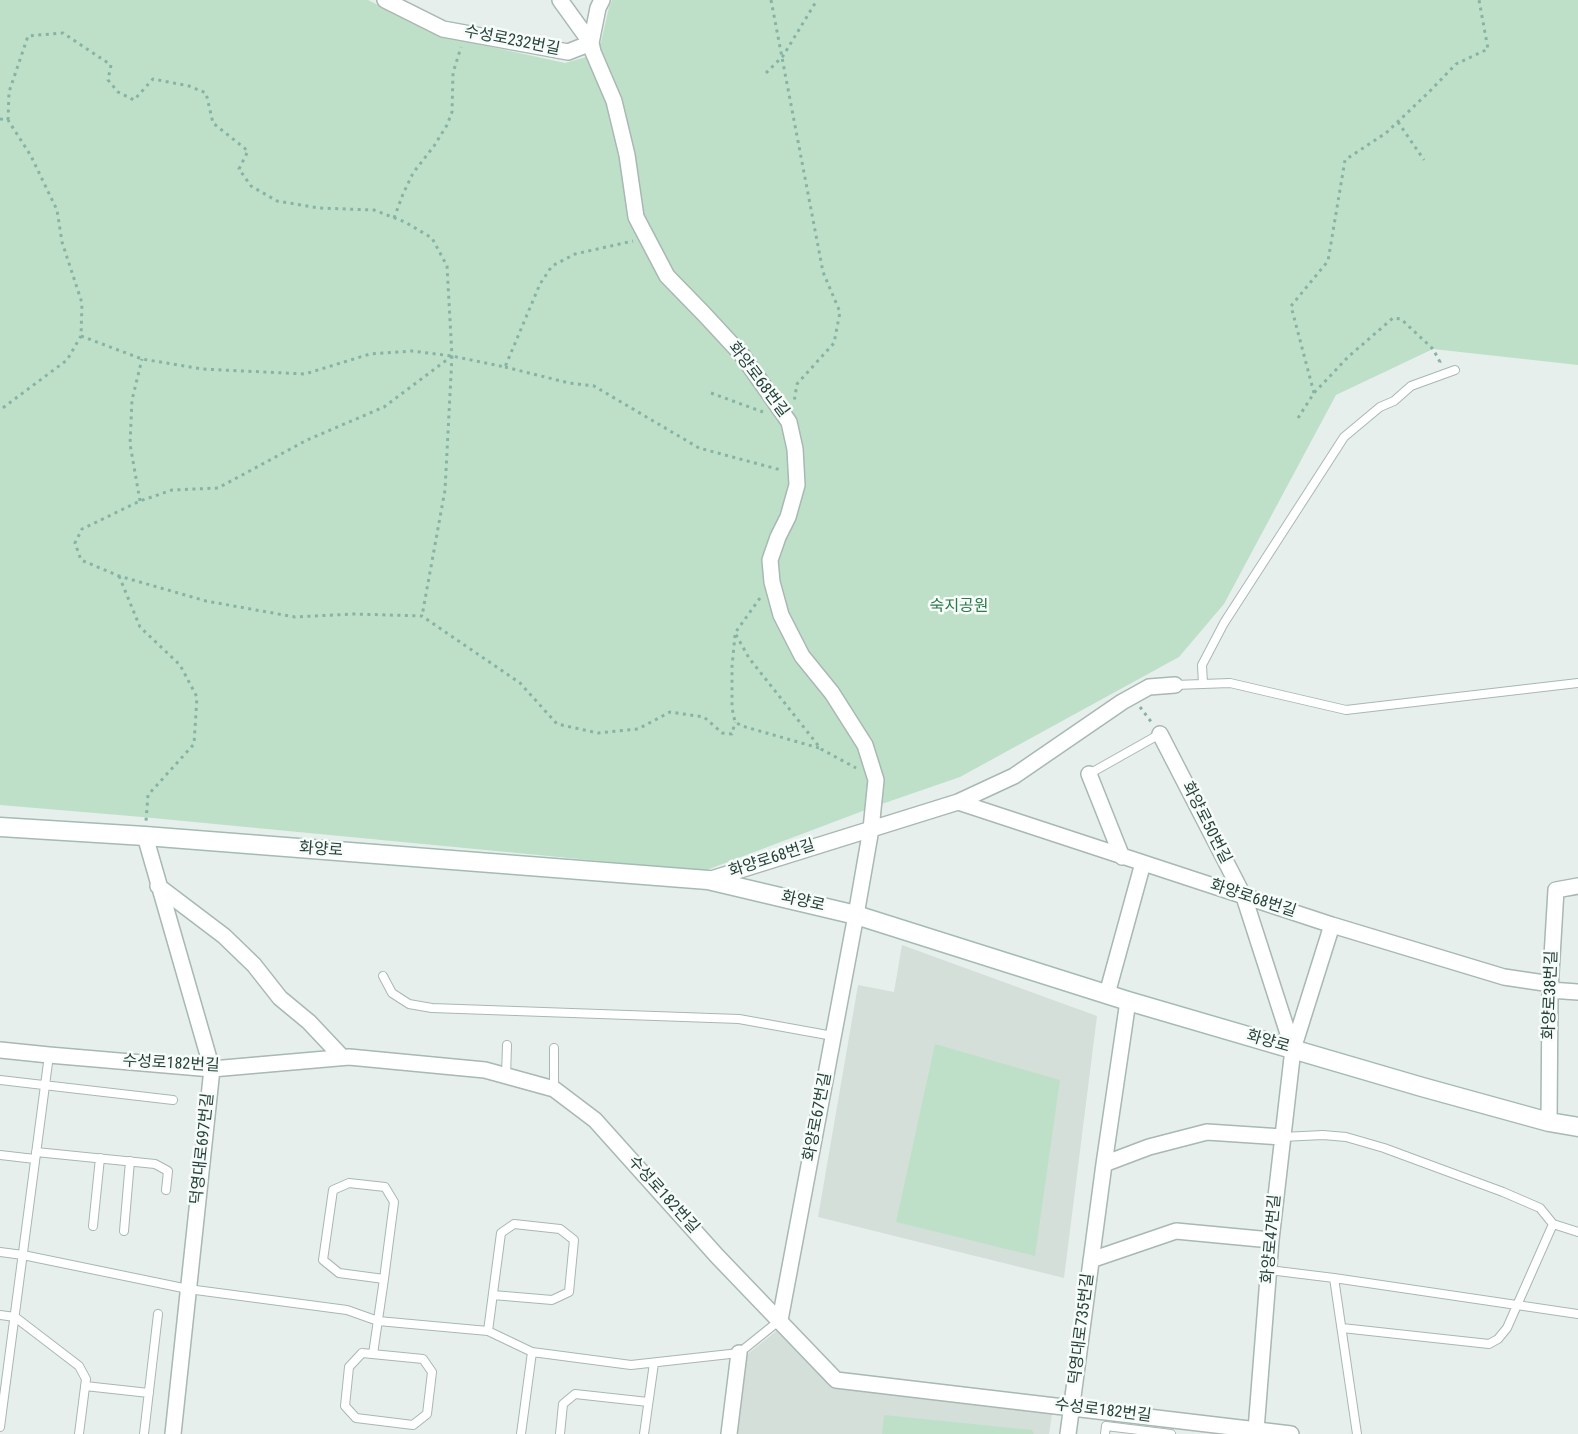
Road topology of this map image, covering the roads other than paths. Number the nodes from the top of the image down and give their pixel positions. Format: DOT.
graph roads {
  1 [pos="385,0"];
  2 [pos="560,0"];
  3 [pos="602,0"];
  4 [pos="591,43"];
  5 [pos="1455,369"];
  6 [pos="1578,683"];
  7 [pos="1203,684"];
  8 [pos="1175,685"];
  9 [pos="1160,734"];
  10 [pos="1089,774"];
  11 [pos="958,802"];
  12 [pos="0,827"];
  13 [pos="871,829"];
  14 [pos="145,836"];
  15 [pos="1122,856"];
  16 [pos="1143,863"];
  17 [pos="708,880"];
  18 [pos="158,886"];
  19 [pos="1578,886"];
  20 [pos="1244,897"];
  21 [pos="856,915"];
  22 [pos="1332,925"];
  23 [pos="383,976"];
  24 [pos="1551,987"];
  25 [pos="1578,992"];
  26 [pos="1107,994"];
  27 [pos="1128,1001"];
  28 [pos="833,1036"];
  29 [pos="507,1045"];
  30 [pos="554,1048"];
  31 [pos="1293,1049"];
  32 [pos="0,1050"];
  33 [pos="49,1055"];
  34 [pos="342,1057"];
  35 [pos="212,1069"];
  36 [pos="506,1076"];
  37 [pos="0,1080"];
  38 [pos="45,1085"];
  39 [pos="554,1089"];
  40 [pos="173,1100"];
  41 [pos="1549,1122"];
  42 [pos="1578,1127"];
  43 [pos="1282,1137"];
  44 [pos="0,1155"];
  45 [pos="35,1155"];
  46 [pos="100,1158"];
  47 [pos="130,1161"];
  48 [pos="1104,1164"];
  49 [pos="166,1190"];
  50 [pos="1553,1224"];
  51 [pos="93,1226"];
  52 [pos="124,1231"];
  53 [pos="1578,1232"];
  54 [pos="1271,1240"];
  55 [pos="0,1252"];
  56 [pos="23,1255"];
  57 [pos="1091,1260"];
  58 [pos="1269,1270"];
  59 [pos="1334,1278"];
  60 [pos="384,1279"];
  61 [pos="188,1289"];
  62 [pos="493,1295"];
  63 [pos="1516,1306"];
  64 [pos="158,1314"];
  65 [pos="1578,1314"];
  66 [pos="0,1316"];
  67 [pos="15,1317"];
  68 [pos="780,1320"];
  69 [pos="378,1321"];
  70 [pos="1342,1328"];
  71 [pos="488,1331"];
  72 [pos="532,1352"];
  73 [pos="739,1353"];
  74 [pos="373,1354"];
  75 [pos="654,1363"];
  76 [pos="85,1386"];
  77 [pos="149,1394"];
  78 [pos="648,1402"];
  79 [pos="1072,1407"];
  80 [pos="0,1427"];
  81 [pos="1255,1432"];
  82 [pos="79,1434"];
  83 [pos="144,1434"];
  84 [pos="173,1434"];
  85 [pos="521,1434"];
  86 [pos="560,1434"];
  87 [pos="644,1434"];
  88 [pos="729,1434"];
  89 [pos="1068,1434"];
  90 [pos="1105,1434"];
  91 [pos="1171,1434"];
  92 [pos="1291,1434"];
  93 [pos="1358,1434"];
  1 -- 4 [label="street, 수성로232번길"];
  2 -- 4 [label="street, 수성로232번길"];
  3 -- 4 [label="street"];
  4 -- 13 [label="street, 화양로68번길"];
  5 -- 7 [label="lane"];
  6 -- 7 [label="lane"];
  7 -- 8 [label="lane"];
  8 -- 11 [label="street, 화양로68번길"];
  9 -- 10 [label="lane"];
  9 -- 20 [label="street, 화양로50번길"];
  10 -- 15 [label="street"];
  11 -- 13 [label="street, 화양로68번길"];
  11 -- 15 [label="street, 화양로68번길"];
  12 -- 14 [label="street, 화양로"];
  13 -- 17 [label="street, 화양로68번길"];
  13 -- 21 [label="street, 화양로68번길"];
  14 -- 17 [label="street, 화양로"];
  14 -- 18 [label="street, 덕영대로697번길"];
  15 -- 16 [label="street, 화양로68번길"];
  16 -- 20 [label="street, 화양로68번길"];
  16 -- 26 [label="street"];
  17 -- 21 [label="street, 화양로"];
  18 -- 34 [label="street"];
  18 -- 35 [label="street, 덕영대로697번길"];
  19 -- 24 [label="street, 화양로38번길"];
  20 -- 22 [label="street, 화양로68번길"];
  20 -- 31 [label="street, 화양로50번길"];
  21 -- 26 [label="street, 화양로"];
  21 -- 28 [label="street, 화양로67번길"];
  22 -- 24 [label="street, 화양로68번길"];
  22 -- 31 [label="street"];
  23 -- 28 [label="lane"];
  24 -- 25 [label="street, 화양로68번길"];
  24 -- 41 [label="street, 화양로38번길"];
  26 -- 27 [label="street, 화양로"];
  27 -- 31 [label="street, 화양로"];
  27 -- 48 [label="street, 덕영대로735번길"];
  28 -- 68 [label="street, 화양로67번길"];
  29 -- 36 [label="lane"];
  30 -- 39 [label="lane"];
  31 -- 41 [label="street, 화양로"];
  31 -- 43 [label="street, 화양로47번길"];
  32 -- 33 [label="street, 수성로182번길"];
  33 -- 35 [label="street, 수성로182번길"];
  33 -- 38 [label="lane"];
  34 -- 35 [label="street, 수성로182번길"];
  34 -- 36 [label="street, 수성로182번길"];
  35 -- 61 [label="street, 덕영대로697번길"];
  36 -- 39 [label="street, 수성로182번길"];
  37 -- 38 [label="lane"];
  38 -- 40 [label="lane"];
  38 -- 45 [label="lane"];
  39 -- 68 [label="street, 수성로182번길"];
  41 -- 42 [label="street, 화양로"];
  43 -- 48 [label="street"];
  43 -- 50 [label="lane"];
  43 -- 54 [label="street, 화양로47번길"];
  44 -- 45 [label="lane"];
  45 -- 46 [label="lane"];
  45 -- 56 [label="lane"];
  46 -- 47 [label="lane"];
  46 -- 51 [label="lane"];
  47 -- 49 [label="lane"];
  47 -- 52 [label="lane"];
  48 -- 57 [label="street, 덕영대로735번길"];
  50 -- 53 [label="lane"];
  50 -- 63 [label="lane"];
  54 -- 57 [label="street, 덕영대로735번길"];
  54 -- 58 [label="street, 화양로47번길"];
  55 -- 56 [label="lane"];
  56 -- 61 [label="lane"];
  56 -- 67 [label="lane"];
  57 -- 79 [label="street, 덕영대로735번길"];
  58 -- 59 [label="lane"];
  58 -- 81 [label="street, 화양로47번길"];
  59 -- 63 [label="lane"];
  59 -- 70 [label="lane"];
  60 -- 60 [label="lane"];
  60 -- 69 [label="lane"];
  61 -- 69 [label="lane"];
  61 -- 84 [label="street, 덕영대로697번길"];
  62 -- 62 [label="lane"];
  62 -- 71 [label="lane"];
  63 -- 65 [label="lane"];
  63 -- 70 [label="lane"];
  64 -- 77 [label="lane"];
  66 -- 67 [label="lane"];
  67 -- 76 [label="lane"];
  67 -- 80 [label="lane"];
  68 -- 73 [label="lane"];
  68 -- 79 [label="street, 수성로182번길"];
  69 -- 71 [label="lane"];
  69 -- 74 [label="lane"];
  70 -- 93 [label="lane"];
  71 -- 72 [label="lane"];
  72 -- 75 [label="lane"];
  72 -- 85 [label="lane"];
  73 -- 75 [label="lane"];
  73 -- 88 [label="street"];
  74 -- 74 [label="lane"];
  75 -- 78 [label="lane"];
  76 -- 77 [label="lane"];
  76 -- 82 [label="lane"];
  77 -- 83 [label="lane"];
  78 -- 86 [label="lane"];
  78 -- 87 [label="lane"];
  79 -- 81 [label="street, 수성로182번길"];
  79 -- 89 [label="street, 덕영대로735번길"];
  81 -- 92 [label="street, 수성로182번길"];
  90 -- 91 [label="lane"];
}
